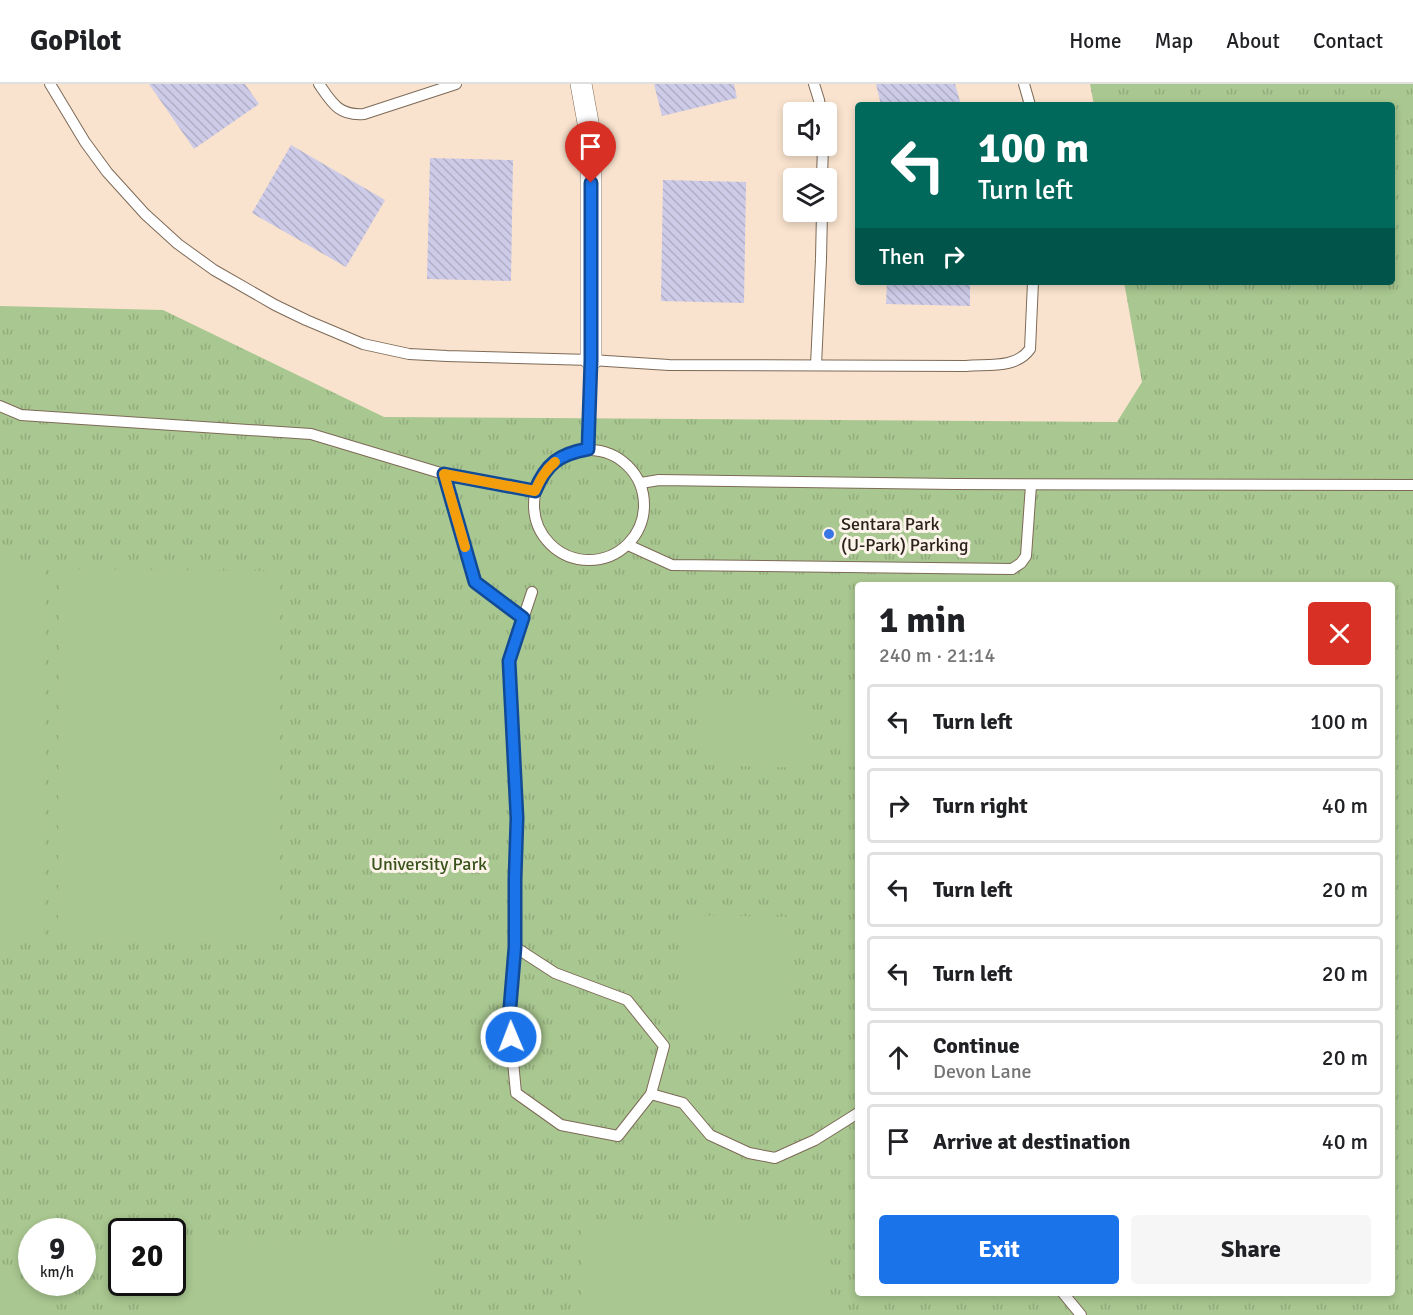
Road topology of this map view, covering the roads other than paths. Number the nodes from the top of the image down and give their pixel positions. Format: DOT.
graph roads {
  1 [pos="50,84"];
  2 [pos="319,84"];
  3 [pos="456,84"];
  4 [pos="581,84"];
  5 [pos="814,84"];
  6 [pos="1024,84"];
  7 [pos="819,102"];
  8 [pos="1029,102"];
  9 [pos="822,222"];
  10 [pos="1033,285"];
  11 [pos="591,360"];
  12 [pos="816,365"];
  13 [pos="0,406"];
  14 [pos="588,449"];
  15 [pos="444,474"];
  16 [pos="641,483"];
  17 [pos="1031,484"];
  18 [pos="1413,485"];
  19 [pos="535,491"];
  20 [pos="628,545"];
  21 [pos="532,592"];
  22 [pos="523,618"];
  23 [pos="515,947"];
  24 [pos="651,1094"];
  25 [pos="855,1115"];
  26 [pos="1065,1296"];
  27 [pos="1081,1315"];
  1 -- 11 [label="lane"];
  2 -- 3 [label="lane"];
  4 -- 11 [label="street"];
  5 -- 7 [label="lane"];
  6 -- 8 [label="lane"];
  9 -- 12 [label="lane"];
  10 -- 12 [label="lane"];
  11 -- 12 [label="lane"];
  11 -- 14 [label="lane"];
  13 -- 15 [label="lane"];
  14 -- 16 [label="lane"];
  14 -- 19 [label="lane"];
  15 -- 19 [label="lane"];
  15 -- 22 [label="lane"];
  16 -- 17 [label="lane"];
  16 -- 20 [label="lane"];
  17 -- 18 [label="lane"];
  17 -- 20 [label="lane"];
  19 -- 20 [label="lane"];
  21 -- 22 [label="lane"];
  22 -- 23 [label="lane"];
  23 -- 24 [label="lane"];
  23 -- 24 [label="lane"];
  24 -- 25 [label="lane"];
  26 -- 27 [label="lane"];
}
